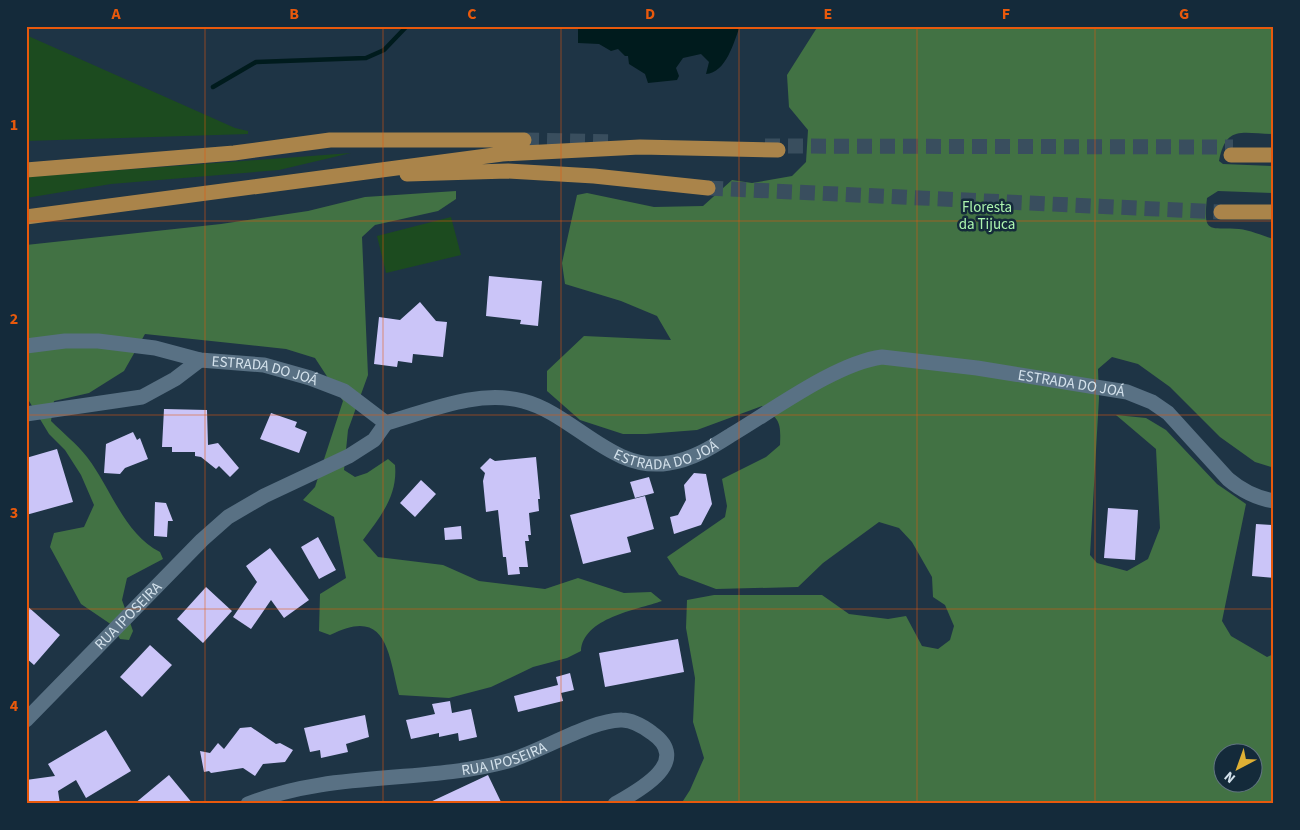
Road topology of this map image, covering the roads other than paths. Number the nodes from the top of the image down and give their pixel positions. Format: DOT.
graph roads {
  1 [pos="524,140"];
  2 [pos="1274,148"];
  3 [pos="778,150"];
  4 [pos="1274,155"];
  5 [pos="26,170"];
  6 [pos="338,176"];
  7 [pos="708,188"];
  8 [pos="1221,212"];
  9 [pos="1274,212"];
  10 [pos="26,217"];
  11 [pos="26,346"];
  12 [pos="200,360"];
  13 [pos="26,414"];
  14 [pos="386,423"];
  15 [pos="1274,501"];
  16 [pos="26,720"];
  17 [pos="248,804"];
  18 [pos="615,804"];
  1 -- 5 [label="highway"];
  2 -- 4 [label="highway"];
  3 -- 6 [label="highway"];
  6 -- 7 [label="highway"];
  6 -- 10 [label="highway"];
  8 -- 9 [label="highway"];
  11 -- 12 [label="street, ESTRADA DO JOÁ"];
  12 -- 13 [label="street"];
  12 -- 14 [label="street, ESTRADA DO JOÁ"];
  14 -- 15 [label="street, ESTRADA DO JOÁ"];
  14 -- 16 [label="street, RUA IPOSEIRA"];
  17 -- 18 [label="street, RUA IPOSEIRA"];
}
